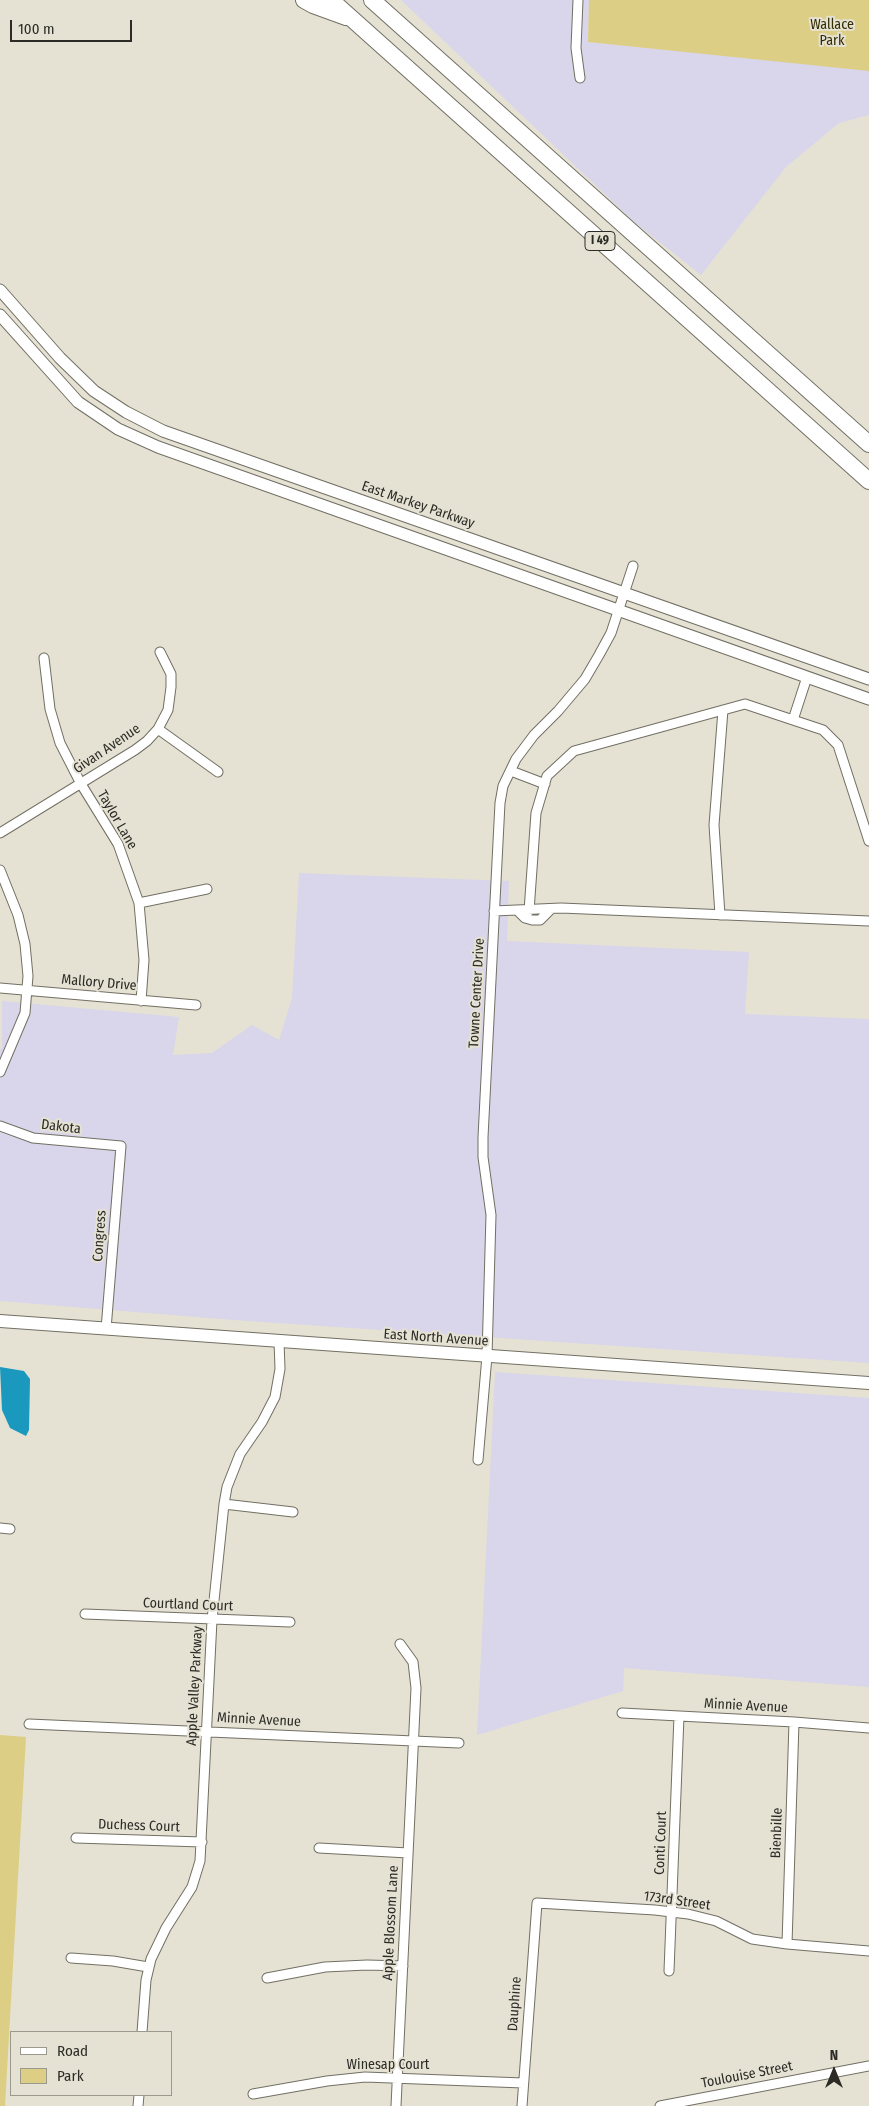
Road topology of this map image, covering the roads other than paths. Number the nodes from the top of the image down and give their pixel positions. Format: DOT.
graph roads {
  1 [pos="304,0"];
  2 [pos="331,0"];
  3 [pos="578,0"];
  4 [pos="374,1"];
  5 [pos="352,19"];
  6 [pos="580,78"];
  7 [pos="0,290"];
  8 [pos="0,315"];
  9 [pos="869,444"];
  10 [pos="869,481"];
  11 [pos="633,566"];
  12 [pos="625,593"];
  13 [pos="619,610"];
  14 [pos="160,652"];
  15 [pos="44,658"];
  16 [pos="807,677"];
  17 [pos="869,680"];
  18 [pos="869,699"];
  19 [pos="723,710"];
  20 [pos="793,720"];
  21 [pos="158,729"];
  22 [pos="511,770"];
  23 [pos="218,772"];
  24 [pos="81,784"];
  25 [pos="545,784"];
  26 [pos="0,833"];
  27 [pos="869,841"];
  28 [pos="0,870"];
  29 [pos="207,889"];
  30 [pos="139,903"];
  31 [pos="551,909"];
  32 [pos="494,911"];
  33 [pos="518,911"];
  34 [pos="529,911"];
  35 [pos="720,915"];
  36 [pos="869,921"];
  37 [pos="0,988"];
  38 [pos="28,990"];
  39 [pos="142,1001"];
  40 [pos="196,1005"];
  41 [pos="0,1072"];
  42 [pos="0,1126"];
  43 [pos="121,1146"];
  44 [pos="0,1321"];
  45 [pos="106,1329"];
  46 [pos="279,1341"];
  47 [pos="487,1356"];
  48 [pos="869,1383"];
  49 [pos="478,1460"];
  50 [pos="224,1504"];
  51 [pos="293,1512"];
  52 [pos="0,1528"];
  53 [pos="10,1529"];
  54 [pos="85,1614"];
  55 [pos="212,1620"];
  56 [pos="290,1622"];
  57 [pos="400,1644"];
  58 [pos="622,1713"];
  59 [pos="679,1716"];
  60 [pos="794,1722"];
  61 [pos="29,1724"];
  62 [pos="869,1728"];
  63 [pos="206,1731"];
  64 [pos="414,1741"];
  65 [pos="458,1743"];
  66 [pos="76,1838"];
  67 [pos="202,1842"];
  68 [pos="319,1848"];
  69 [pos="408,1853"];
  70 [pos="537,1903"];
  71 [pos="672,1912"];
  72 [pos="787,1944"];
  73 [pos="869,1951"];
  74 [pos="71,1958"];
  75 [pos="403,1966"];
  76 [pos="148,1967"];
  77 [pos="669,1971"];
  78 [pos="267,1978"];
  79 [pos="142,2031"];
  80 [pos="869,2066"];
  81 [pos="398,2078"];
  82 [pos="523,2083"];
  83 [pos="254,2094"];
  84 [pos="396,2106"];
  85 [pos="522,2106"];
  86 [pos="660,2106"];
  1 -- 5 [label="highway"];
  2 -- 5 [label="highway, I 49"];
  3 -- 6 [label="street"];
  4 -- 9 [label="highway, I 49"];
  5 -- 10 [label="highway, I 49"];
  7 -- 12 [label="street, East Markey Parkway"];
  8 -- 13 [label="street"];
  11 -- 12 [label="street, Towne Center Drive"];
  12 -- 13 [label="street, Towne Center Drive"];
  12 -- 17 [label="street, East Markey Parkway"];
  13 -- 16 [label="street"];
  13 -- 22 [label="street, Towne Center Drive"];
  14 -- 21 [label="street, Givan Avenue"];
  15 -- 24 [label="street, Taylor Lane"];
  16 -- 18 [label="street"];
  16 -- 20 [label="street"];
  19 -- 20 [label="street"];
  19 -- 25 [label="street"];
  19 -- 35 [label="street"];
  20 -- 27 [label="street"];
  21 -- 23 [label="street"];
  21 -- 24 [label="street, Givan Avenue"];
  22 -- 25 [label="street"];
  22 -- 32 [label="street, Towne Center Drive"];
  24 -- 26 [label="street, Givan Avenue"];
  24 -- 30 [label="street, Taylor Lane"];
  25 -- 34 [label="street"];
  28 -- 38 [label="street"];
  29 -- 30 [label="street"];
  30 -- 39 [label="street, Taylor Lane"];
  31 -- 33 [label="street"];
  31 -- 34 [label="street"];
  31 -- 35 [label="street"];
  32 -- 33 [label="street"];
  32 -- 47 [label="street, Towne Center Drive"];
  33 -- 34 [label="street"];
  35 -- 36 [label="street"];
  37 -- 38 [label="street, Mallory Drive"];
  38 -- 39 [label="street, Mallory Drive"];
  38 -- 41 [label="street"];
  39 -- 40 [label="street, Mallory Drive"];
  42 -- 43 [label="street, Dakota"];
  43 -- 45 [label="street, Congress"];
  44 -- 45 [label="main road, East North Avenue"];
  45 -- 46 [label="main road, East North Avenue"];
  46 -- 47 [label="main road, East North Avenue"];
  46 -- 50 [label="street, Apple Valley Parkway"];
  47 -- 48 [label="main road, East North Avenue"];
  47 -- 49 [label="street, Towne Center Drive"];
  50 -- 51 [label="street"];
  50 -- 55 [label="street, Apple Valley Parkway"];
  52 -- 53 [label="street"];
  54 -- 55 [label="street, Courtland Court"];
  55 -- 56 [label="street, Courtland Court"];
  55 -- 63 [label="street, Apple Valley Parkway"];
  57 -- 64 [label="street, Apple Blossom Lane"];
  58 -- 59 [label="street, Minnie Avenue"];
  59 -- 60 [label="street, Minnie Avenue"];
  59 -- 71 [label="street, Conti Court"];
  60 -- 62 [label="street, Minnie Avenue"];
  60 -- 72 [label="street, Bienbille"];
  61 -- 63 [label="street, Minnie Avenue"];
  63 -- 64 [label="street, Minnie Avenue"];
  63 -- 67 [label="street, Apple Valley Parkway"];
  64 -- 65 [label="street, Minnie Avenue"];
  64 -- 69 [label="street, Apple Blossom Lane"];
  66 -- 67 [label="street, Duchess Court"];
  67 -- 76 [label="street, Apple Valley Parkway"];
  68 -- 69 [label="street"];
  69 -- 75 [label="street, Apple Blossom Lane"];
  70 -- 71 [label="street, 173rd Street"];
  70 -- 82 [label="street, Dauphine"];
  71 -- 72 [label="street, 173rd Street"];
  71 -- 77 [label="street, Conti Court"];
  72 -- 73 [label="street, 173rd Street"];
  74 -- 76 [label="street"];
  75 -- 78 [label="street"];
  75 -- 81 [label="street, Apple Blossom Lane"];
  76 -- 79 [label="street, Apple Valley Parkway"];
  80 -- 86 [label="street, Toulouise Street"];
  81 -- 82 [label="street, Winesap Court"];
  81 -- 83 [label="street, Winesap Court"];
  81 -- 84 [label="street, Apple Blossom Lane"];
  82 -- 85 [label="street, Dauphine"];
}
